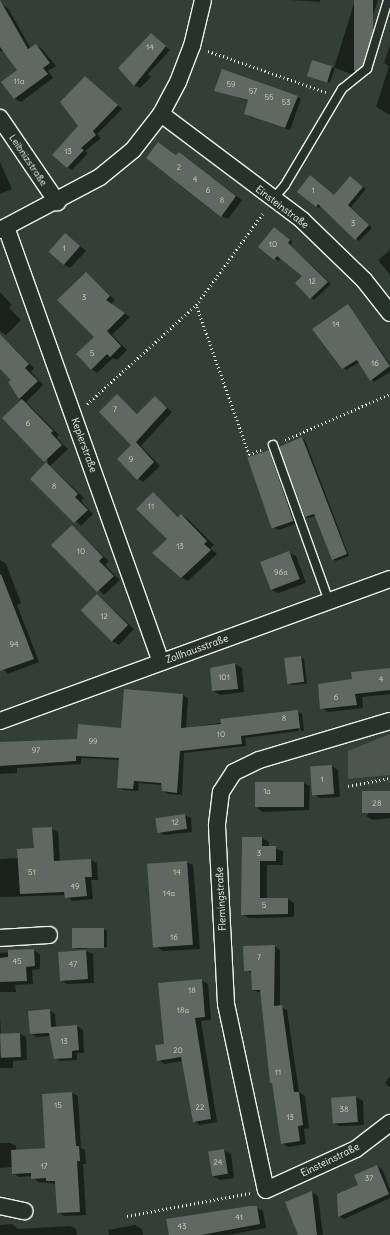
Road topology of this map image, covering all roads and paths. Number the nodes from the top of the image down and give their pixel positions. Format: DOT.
graph roads {
  1 [pos="203,0"];
  2 [pos="388,0"];
  3 [pos="192,46"];
  4 [pos="338,96"];
  5 [pos="161,114"];
  6 [pos="0,118"];
  7 [pos="273,199"];
  8 [pos="57,202"];
  9 [pos="3,228"];
  10 [pos="196,305"];
  11 [pos="390,313"];
  12 [pos="390,394"];
  13 [pos="74,416"];
  14 [pos="273,445"];
  15 [pos="390,579"];
  16 [pos="329,601"];
  17 [pos="161,662"];
  18 [pos="2,716"];
  19 [pos="390,721"];
  20 [pos="390,778"];
  21 [pos="348,786"];
  22 [pos="49,935"];
  23 [pos="0,938"];
  24 [pos="390,1123"];
  25 [pos="266,1190"];
  26 [pos="0,1206"];
  27 [pos="24,1211"];
  28 [pos="127,1216"];
  1 -- 3 [label="street"];
  2 -- 4 [label="lane"];
  3 -- 4 [label="path"];
  3 -- 5 [label="street"];
  4 -- 7 [label="lane"];
  5 -- 7 [label="street, Einsteinstraße"];
  5 -- 8 [label="street"];
  6 -- 8 [label="street, Leibnizstraße"];
  7 -- 10 [label="path"];
  7 -- 11 [label="street, Einsteinstraße"];
  8 -- 9 [label="street"];
  9 -- 13 [label="street, Keplerstraße"];
  10 -- 13 [label="path"];
  10 -- 14 [label="path"];
  12 -- 14 [label="path"];
  13 -- 17 [label="street, Keplerstraße"];
  14 -- 16 [label="lane"];
  15 -- 16 [label="street, Zollhausstraße"];
  16 -- 17 [label="street, Zollhausstraße"];
  17 -- 18 [label="street, Zollhausstraße"];
  19 -- 25 [label="street, Flemingstraße"];
  20 -- 21 [label="path"];
  22 -- 23 [label="street"];
  24 -- 25 [label="street, Einsteinstraße"];
  25 -- 28 [label="path"];
  26 -- 27 [label="street"];
}
